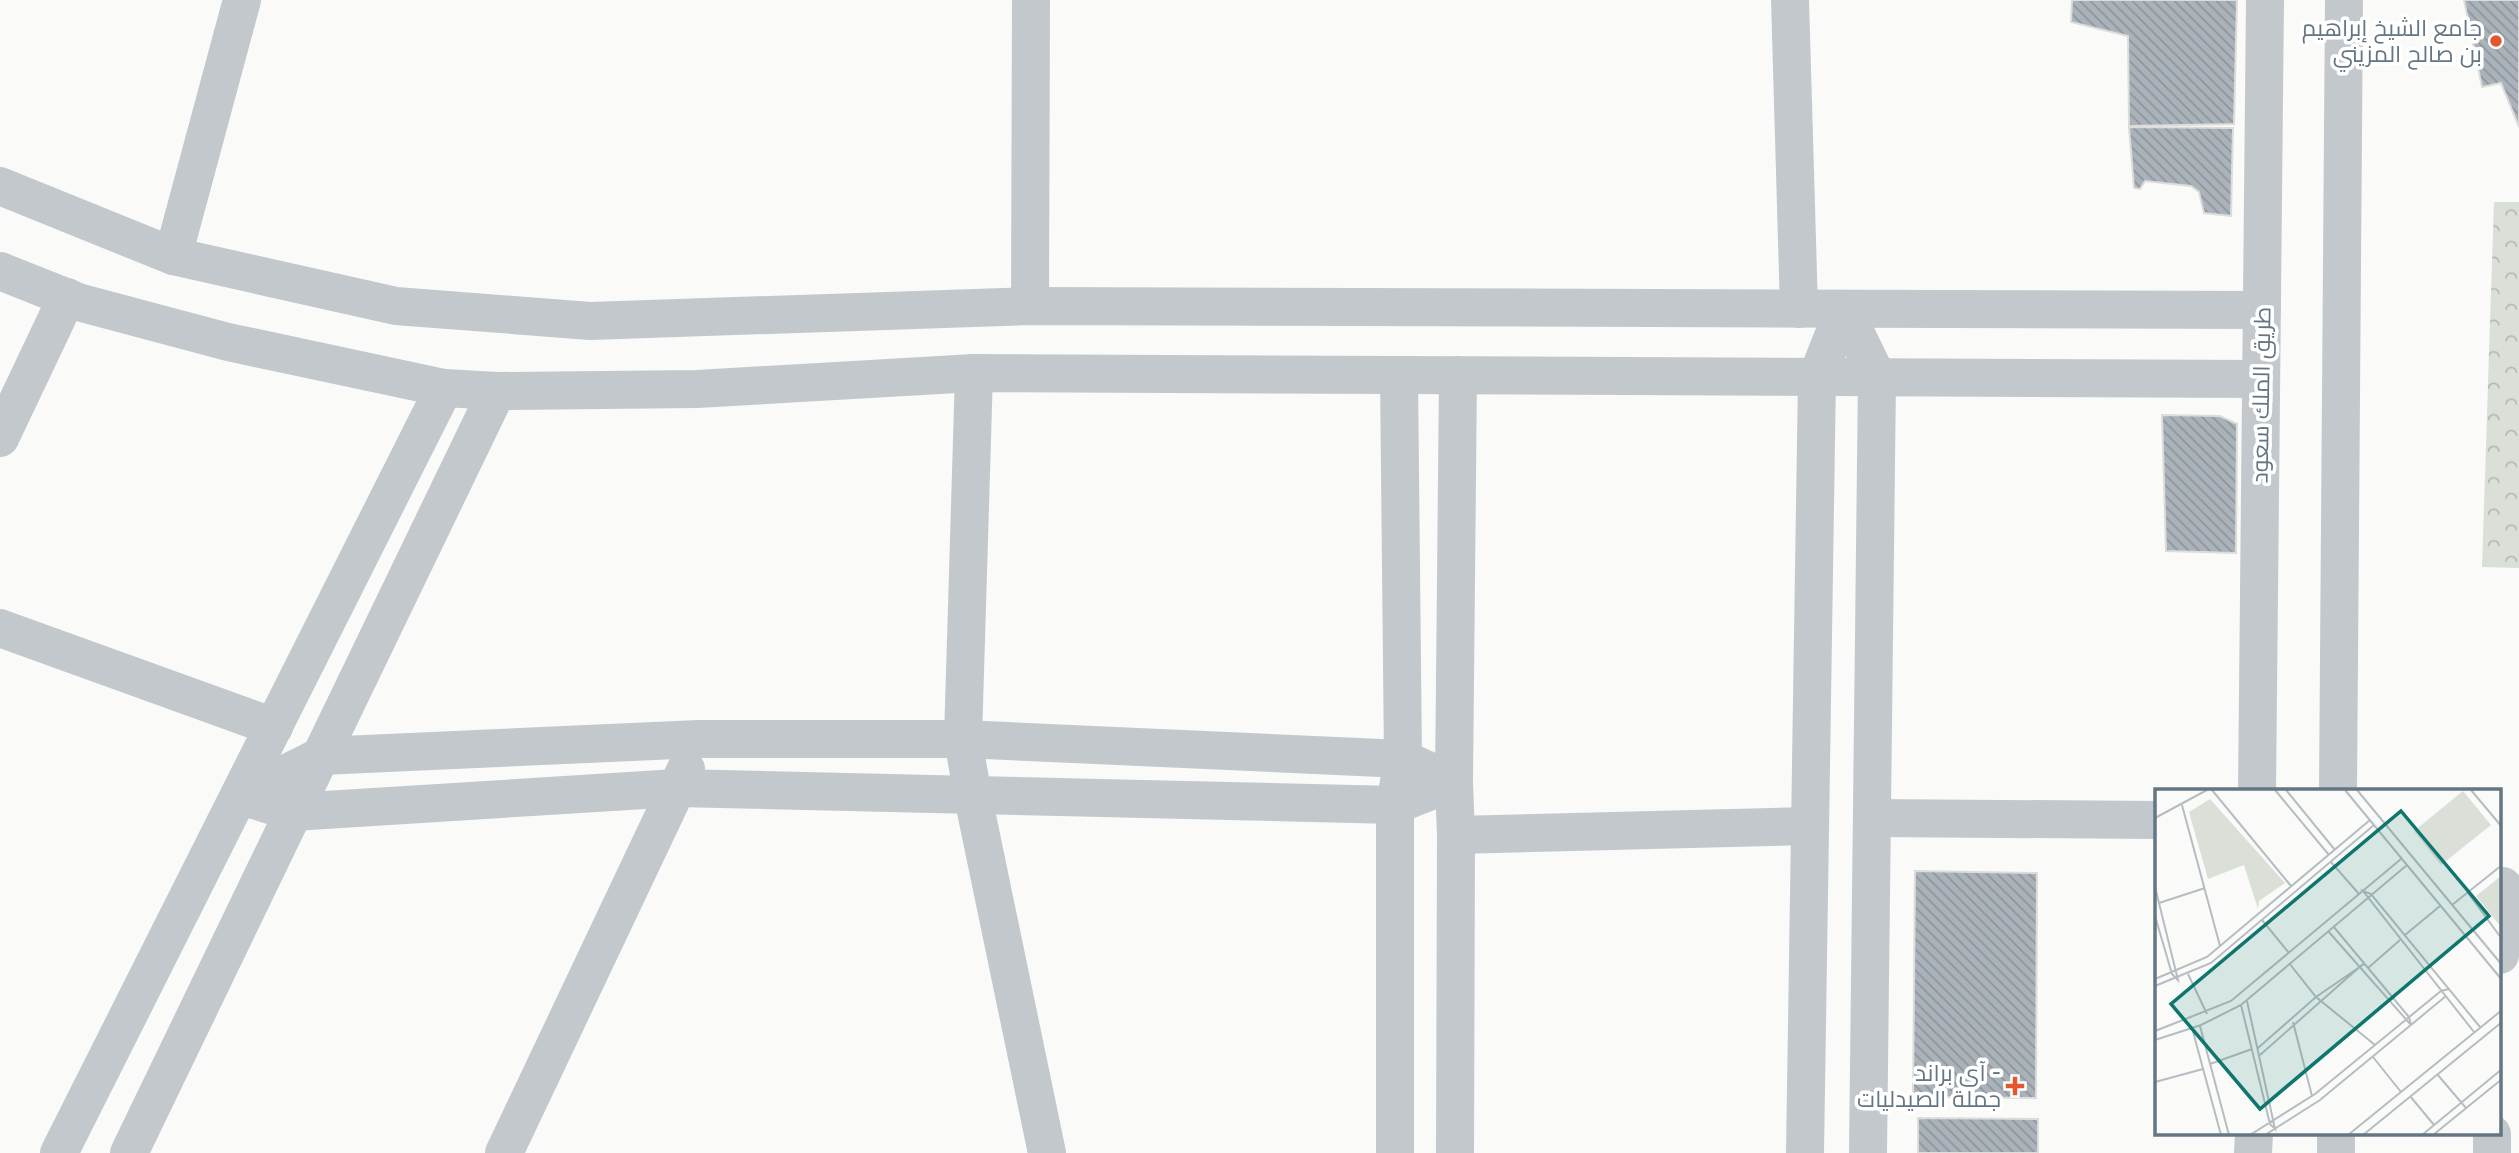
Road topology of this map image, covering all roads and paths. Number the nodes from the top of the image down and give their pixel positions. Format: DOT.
graph roads {
  1 [pos="242,0"];
  2 [pos="1031,0"];
  3 [pos="1790,0"];
  4 [pos="2265,0"];
  5 [pos="2344,0"];
  6 [pos="0,186"];
  7 [pos="173,256"];
  8 [pos="1,275"];
  9 [pos="67,297"];
  10 [pos="1030,306"];
  11 [pos="1799,309"];
  12 [pos="1844,309"];
  13 [pos="2262,310"];
  14 [pos="974,373"];
  15 [pos="1399,375"];
  16 [pos="1458,375"];
  17 [pos="1816,377"];
  18 [pos="1877,377"];
  19 [pos="2261,379"];
  20 [pos="444,388"];
  21 [pos="497,391"];
  22 [pos="0,438"];
  23 [pos="0,628"];
  24 [pos="274,727"];
  25 [pos="699,739"];
  26 [pos="963,739"];
  27 [pos="321,756"];
  28 [pos="1403,759"];
  29 [pos="1454,782"];
  30 [pos="677,789"];
  31 [pos="2257,789"];
  32 [pos="2338,789"];
  33 [pos="240,796"];
  34 [pos="972,797"];
  35 [pos="1395,805"];
  36 [pos="293,812"];
  37 [pos="1872,818"];
  38 [pos="2155,820"];
  39 [pos="1810,826"];
  40 [pos="1456,835"];
  41 [pos="2507,886"];
  42 [pos="2502,935"];
  43 [pos="59,1153"];
  44 [pos="129,1153"];
  45 [pos="505,1153"];
  46 [pos="1047,1153"];
  47 [pos="1395,1153"];
  48 [pos="1455,1153"];
  49 [pos="1805,1153"];
  50 [pos="1868,1153"];
  1 -- 7 [label="street"];
  2 -- 10 [label="street"];
  3 -- 11 [label="street"];
  4 -- 13 [label="street, طريق الملك سعود"];
  5 -- 32 [label="street"];
  6 -- 7 [label="street"];
  7 -- 10 [label="street"];
  8 -- 9 [label="street"];
  9 -- 20 [label="street"];
  9 -- 22 [label="street"];
  10 -- 11 [label="street"];
  11 -- 12 [label="street"];
  12 -- 13 [label="street"];
  12 -- 17 [label="street"];
  12 -- 18 [label="street"];
  13 -- 19 [label="street, طريق الملك سعود"];
  14 -- 15 [label="street"];
  14 -- 21 [label="street"];
  14 -- 26 [label="street"];
  15 -- 16 [label="street"];
  15 -- 28 [label="street"];
  16 -- 17 [label="street"];
  16 -- 29 [label="street"];
  17 -- 18 [label="street"];
  17 -- 39 [label="street"];
  18 -- 19 [label="street"];
  18 -- 37 [label="street"];
  19 -- 31 [label="street, طريق الملك سعود"];
  20 -- 21 [label="street"];
  20 -- 24 [label="street"];
  21 -- 27 [label="street"];
  23 -- 24 [label="street"];
  24 -- 33 [label="street"];
  25 -- 26 [label="street"];
  25 -- 27 [label="street"];
  25 -- 30 [label="street"];
  26 -- 28 [label="street"];
  26 -- 34 [label="street"];
  27 -- 33 [label="street"];
  27 -- 36 [label="street"];
  28 -- 29 [label="street"];
  28 -- 35 [label="street"];
  29 -- 35 [label="street"];
  29 -- 40 [label="street"];
  30 -- 34 [label="street"];
  30 -- 36 [label="street"];
  30 -- 45 [label="street"];
  33 -- 36 [label="street"];
  33 -- 43 [label="street"];
  34 -- 35 [label="street"];
  34 -- 46 [label="street"];
  35 -- 47 [label="street"];
  36 -- 44 [label="street"];
  37 -- 38 [label="street"];
  37 -- 50 [label="street"];
  39 -- 40 [label="street"];
  39 -- 49 [label="street"];
  40 -- 48 [label="street"];
  41 -- 42 [label="street"];
}
